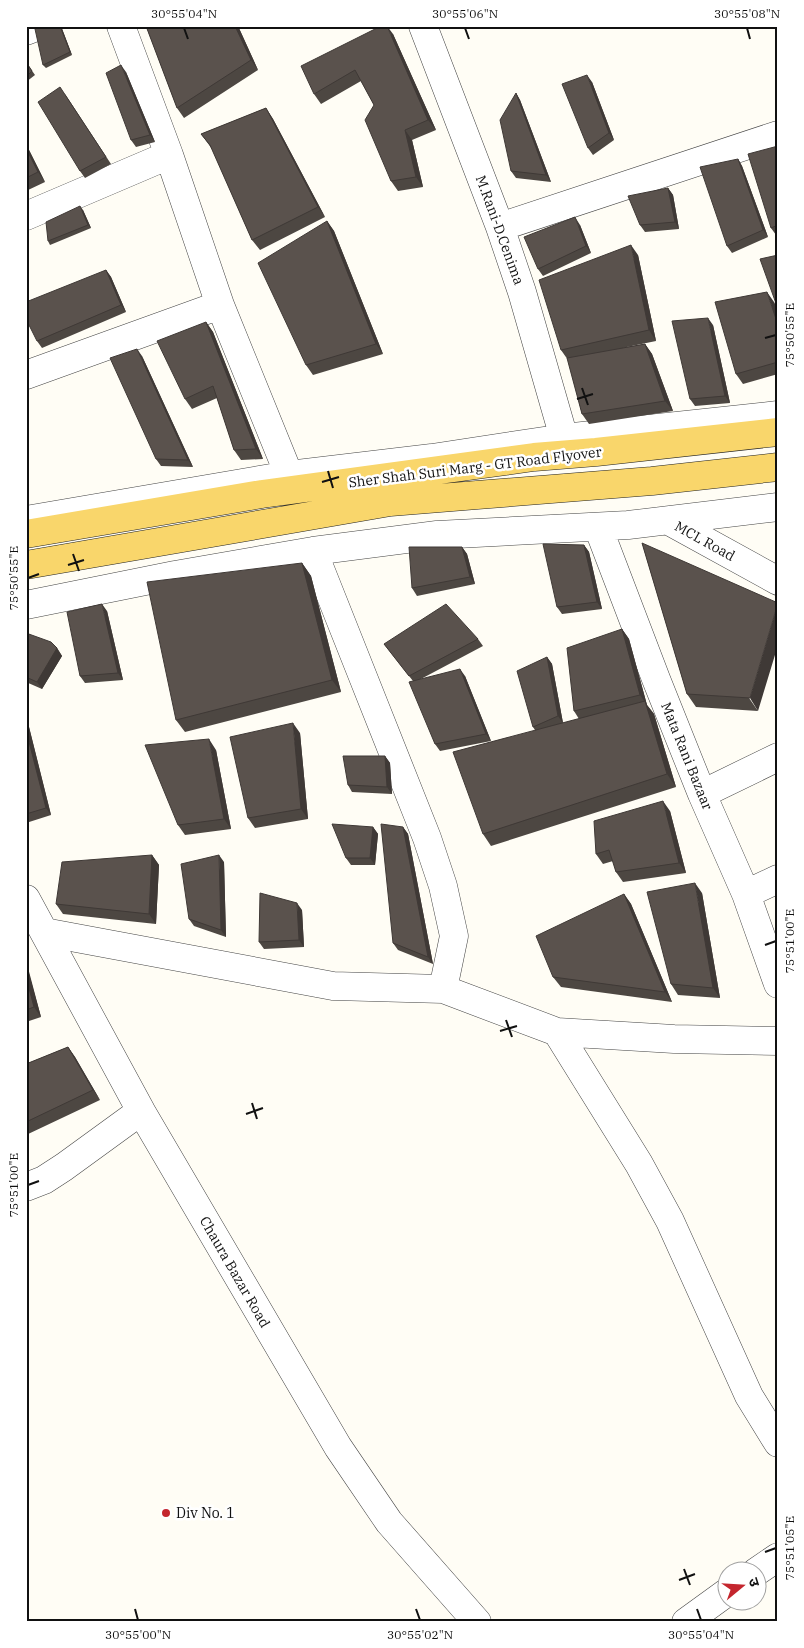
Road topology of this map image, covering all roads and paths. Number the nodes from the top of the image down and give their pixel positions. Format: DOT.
graph roads {
  1 [pos="39,26"];
  2 [pos="121,26"];
  3 [pos="423,26"];
  4 [pos="26,31"];
  5 [pos="778,136"];
  6 [pos="169,155"];
  7 [pos="26,216"];
  8 [pos="500,227"];
  9 [pos="220,304"];
  10 [pos="26,375"];
  11 [pos="778,415"];
  12 [pos="778,432"];
  13 [pos="564,438"];
  14 [pos="778,467"];
  15 [pos="289,475"];
  16 [pos="778,507"];
  17 [pos="26,520"];
  18 [pos="670,521"];
  19 [pos="598,527"];
  20 [pos="26,534"];
  21 [pos="313,551"];
  22 [pos="26,565"];
  23 [pos="778,580"];
  24 [pos="26,605"];
  25 [pos="778,757"];
  26 [pos="702,794"];
  27 [pos="778,879"];
  28 [pos="746,894"];
  29 [pos="26,899"];
  30 [pos="44,932"];
  31 [pos="778,984"];
  32 [pos="443,989"];
  33 [pos="557,1032"];
  34 [pos="778,1041"];
  35 [pos="141,1111"];
  36 [pos="26,1187"];
  37 [pos="778,1443"];
  38 [pos="778,1556"];
  39 [pos="766,1565"];
  40 [pos="716,1600"];
  41 [pos="477,1622"];
  42 [pos="686,1622"];
  1 -- 4 [label="street"];
  2 -- 6 [label="street"];
  3 -- 8 [label="street, M.Rani-D.Cenima"];
  5 -- 8 [label="street"];
  6 -- 7 [label="street"];
  6 -- 9 [label="street"];
  8 -- 13 [label="street, M.Rani-D.Cenima"];
  9 -- 10 [label="street"];
  9 -- 15 [label="street"];
  11 -- 13 [label="street"];
  12 -- 20 [label="main road, Sher Shah Suri Marg - GT Road Flyover"];
  13 -- 15 [label="street"];
  14 -- 22 [label="main road, Sher Shah Suri Marg - GT Road Flyover"];
  15 -- 17 [label="street"];
  16 -- 18 [label="street"];
  18 -- 19 [label="street, MCL Road"];
  18 -- 23 [label="street, MCL Road"];
  19 -- 21 [label="street, MCL Road"];
  19 -- 26 [label="street, Mata Rani Bazaar"];
  21 -- 24 [label="street, MCL Road"];
  21 -- 32 [label="street"];
  25 -- 26 [label="street"];
  26 -- 28 [label="street, Mata Rani Bazaar"];
  27 -- 28 [label="street"];
  28 -- 31 [label="street, Mata Rani Bazaar"];
  29 -- 30 [label="street, Chaura Bazar Road"];
  30 -- 32 [label="street"];
  30 -- 35 [label="street, Chaura Bazar Road"];
  32 -- 33 [label="street"];
  33 -- 34 [label="street"];
  33 -- 37 [label="street"];
  35 -- 36 [label="street"];
  35 -- 41 [label="street, Chaura Bazar Road"];
  38 -- 39 [label="street"];
  40 -- 42 [label="street"];
}
